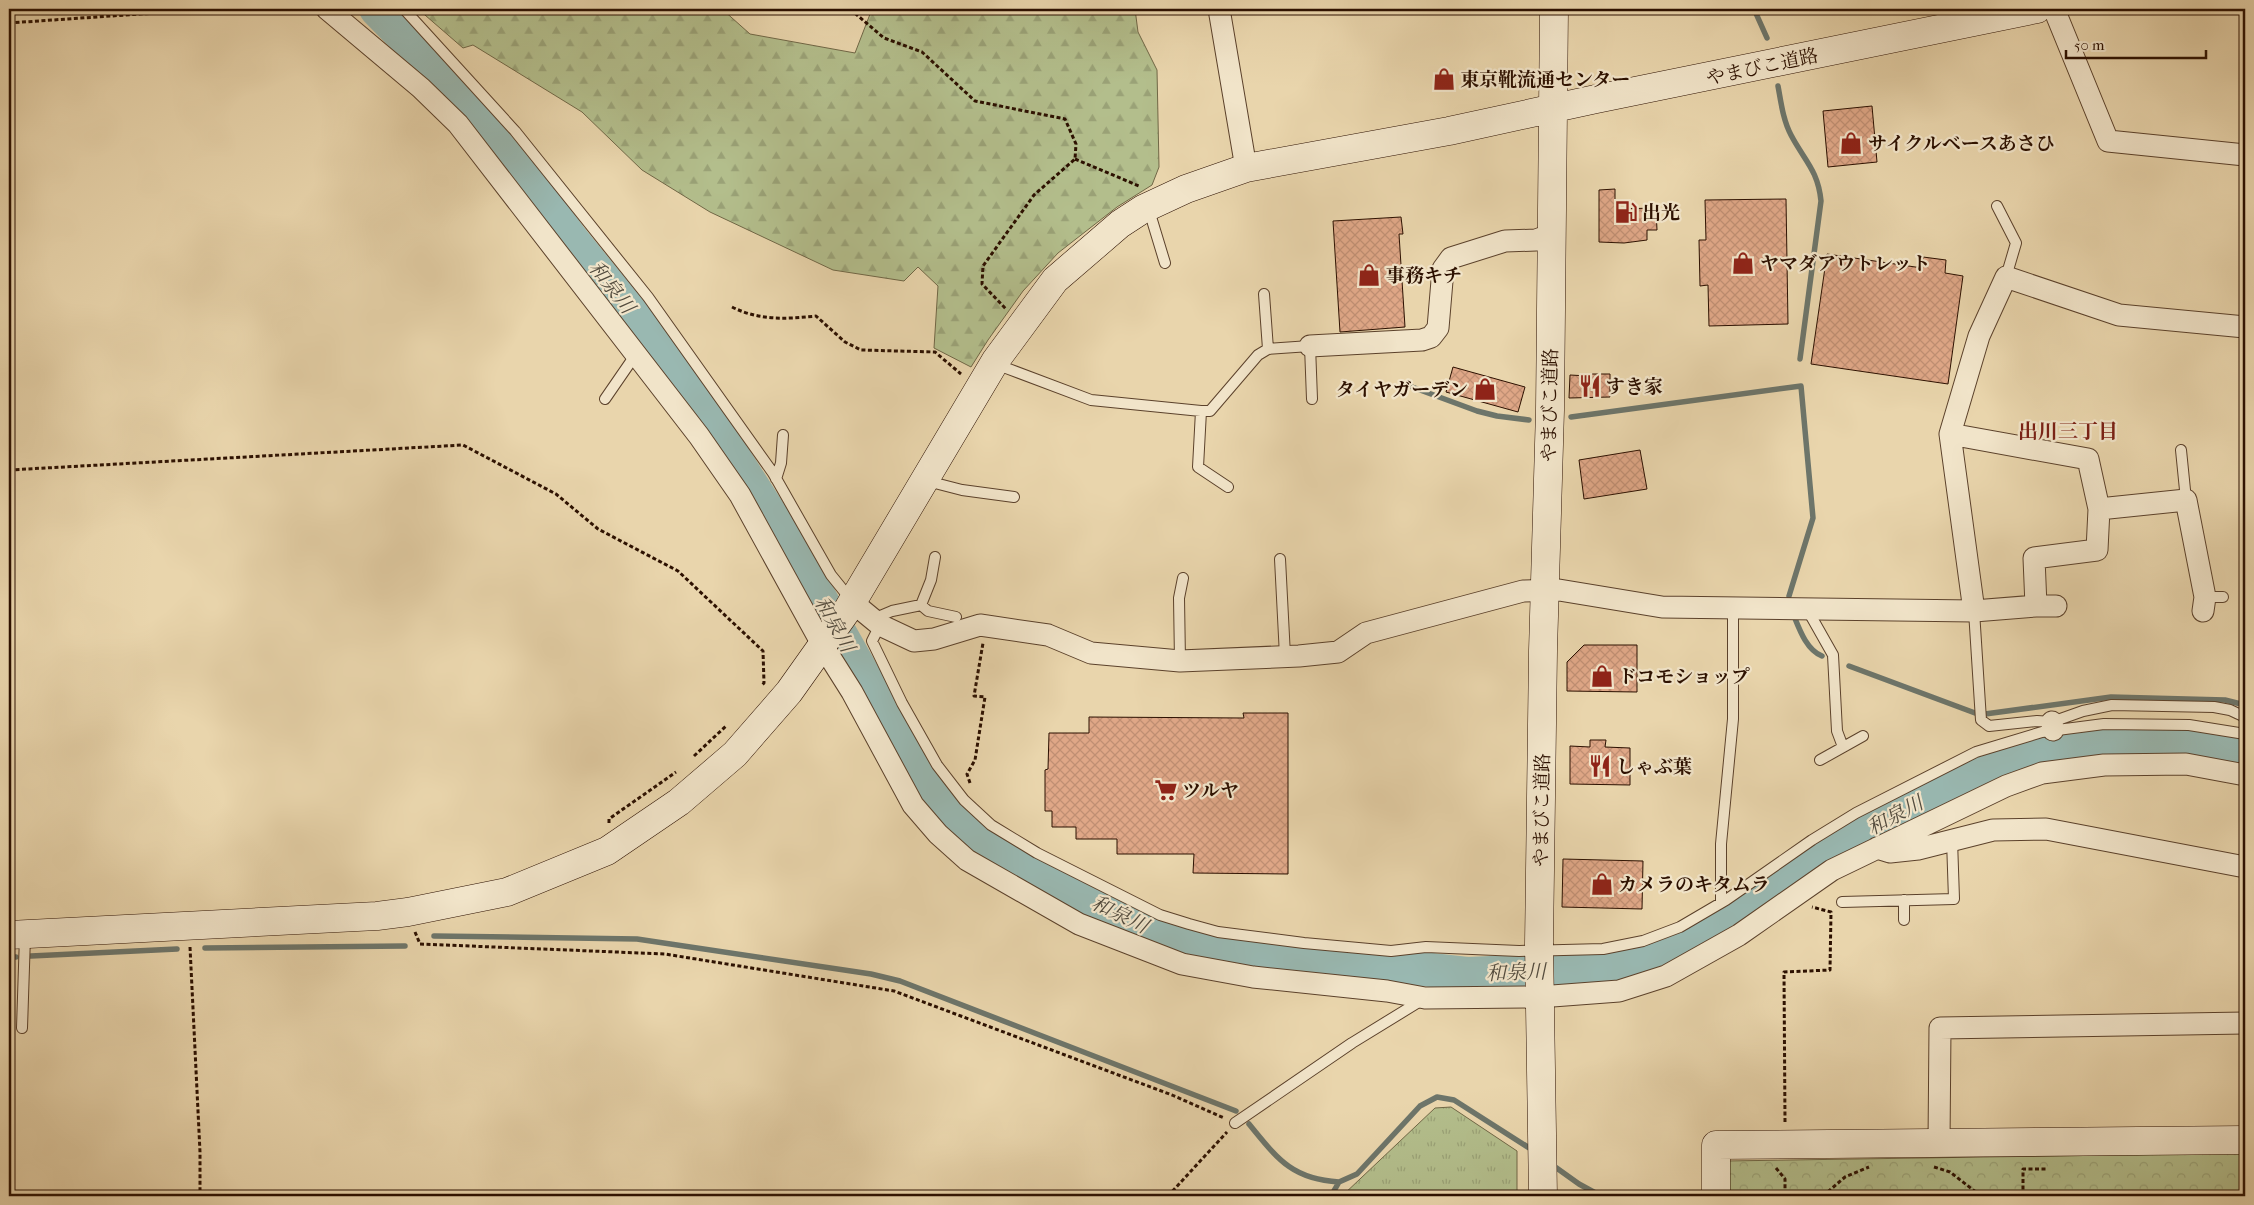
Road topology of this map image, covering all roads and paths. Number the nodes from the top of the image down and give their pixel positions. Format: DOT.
graph roads {
  1 [pos="213,9"];
  2 [pos="327,9"];
  3 [pos="404,9"];
  4 [pos="850,9"];
  5 [pos="1219,9"];
  6 [pos="1554,9"];
  7 [pos="2037,9"];
  8 [pos="2054,9"];
  9 [pos="9,23"];
  10 [pos="1552,109"];
  11 [pos="2245,155"];
  12 [pos="1075,159"];
  13 [pos="1246,168"];
  14 [pos="1146,197"];
  15 [pos="1997,206"];
  16 [pos="1550,235"];
  17 [pos="1165,263"];
  18 [pos="2006,276"];
  19 [pos="1264,294"];
  20 [pos="732,306"];
  21 [pos="1011,314"];
  22 [pos="2245,327"];
  23 [pos="1310,346"];
  24 [pos="1268,349"];
  25 [pos="636,354"];
  26 [pos="996,360"];
  27 [pos="978,390"];
  28 [pos="605,399"];
  29 [pos="1312,399"];
  30 [pos="1200,411"];
  31 [pos="1950,434"];
  32 [pos="783,435"];
  33 [pos="2181,450"];
  34 [pos="9,470"];
  35 [pos="776,479"];
  36 [pos="925,480"];
  37 [pos="1228,487"];
  38 [pos="1014,497"];
  39 [pos="2186,500"];
  40 [pos="2099,509"];
  41 [pos="935,557"];
  42 [pos="1280,559"];
  43 [pos="1184,578"];
  44 [pos="1546,589"];
  45 [pos="2210,601"];
  46 [pos="921,605"];
  47 [pos="1733,607"];
  48 [pos="1806,607"];
  49 [pos="1974,611"];
  50 [pos="863,614"];
  51 [pos="956,617"];
  52 [pos="986,625"];
  53 [pos="826,641"];
  54 [pos="1285,656"];
  55 [pos="1180,661"];
  56 [pos="759,690"];
  57 [pos="2245,717"];
  58 [pos="729,724"];
  59 [pos="2052,726"];
  60 [pos="2245,734"];
  61 [pos="1863,736"];
  62 [pos="1843,747"];
  63 [pos="1820,760"];
  64 [pos="687,763"];
  65 [pos="680,769"];
  66 [pos="2245,775"];
  67 [pos="980,816"];
  68 [pos="1952,840"];
  69 [pos="612,848"];
  70 [pos="1876,848"];
  71 [pos="2245,868"];
  72 [pos="1904,900"];
  73 [pos="1788,901"];
  74 [pos="1722,902"];
  75 [pos="1842,902"];
  76 [pos="408,912"];
  77 [pos="1904,920"];
  78 [pos="188,927"];
  79 [pos="17,935"];
  80 [pos="1539,953"];
  81 [pos="1539,992"];
  82 [pos="1426,998"];
  83 [pos="2245,1023"];
  84 [pos="22,1028"];
  85 [pos="1235,1123"];
  86 [pos="2245,1140"];
  87 [pos="1779,1154"];
  88 [pos="1936,1155"];
  89 [pos="1870,1167"];
  90 [pos="2048,1169"];
  91 [pos="200,1196"];
  92 [pos="1168,1196"];
  93 [pos="1543,1196"];
  94 [pos="1716,1196"];
  95 [pos="1785,1196"];
  96 [pos="1823,1196"];
  97 [pos="1981,1196"];
  98 [pos="2023,1196"];
  1 -- 9 [label="path"];
  2 -- 25 [label="street"];
  3 -- 35 [label="lane"];
  4 -- 12 [label="path"];
  5 -- 13 [label="street"];
  6 -- 10 [label="street"];
  7 -- 10 [label="street, やまびこ道路"];
  8 -- 11 [label="street"];
  10 -- 13 [label="street"];
  10 -- 16 [label="street, やまびこ道路"];
  12 -- 14 [label="path"];
  12 -- 21 [label="path"];
  13 -- 14 [label="street"];
  14 -- 17 [label="lane"];
  14 -- 26 [label="street"];
  15 -- 18 [label="lane"];
  16 -- 23 [label="street"];
  16 -- 44 [label="street, やまびこ道路"];
  18 -- 22 [label="street"];
  18 -- 31 [label="street"];
  19 -- 24 [label="lane"];
  20 -- 27 [label="path"];
  23 -- 24 [label="lane"];
  23 -- 29 [label="lane"];
  24 -- 30 [label="lane"];
  25 -- 28 [label="lane"];
  25 -- 53 [label="street"];
  26 -- 27 [label="street"];
  26 -- 30 [label="lane"];
  27 -- 36 [label="street"];
  30 -- 37 [label="lane"];
  31 -- 40 [label="street"];
  31 -- 49 [label="street"];
  32 -- 35 [label="lane"];
  33 -- 39 [label="lane"];
  34 -- 56 [label="path"];
  35 -- 50 [label="lane"];
  36 -- 38 [label="lane"];
  36 -- 50 [label="street"];
  39 -- 40 [label="street"];
  39 -- 45 [label="street"];
  40 -- 49 [label="street"];
  41 -- 46 [label="lane"];
  42 -- 54 [label="lane"];
  43 -- 55 [label="lane"];
  44 -- 47 [label="street"];
  44 -- 54 [label="street"];
  44 -- 80 [label="street, やまびこ道路"];
  46 -- 50 [label="lane"];
  46 -- 51 [label="lane"];
  47 -- 48 [label="street"];
  47 -- 74 [label="lane"];
  48 -- 49 [label="street"];
  48 -- 62 [label="lane"];
  49 -- 59 [label="lane"];
  50 -- 52 [label="street"];
  50 -- 53 [label="street"];
  50 -- 67 [label="lane"];
  52 -- 55 [label="street"];
  52 -- 67 [label="path"];
  53 -- 69 [label="street"];
  53 -- 82 [label="street"];
  54 -- 55 [label="street"];
  57 -- 59 [label="lane"];
  58 -- 64 [label="path"];
  59 -- 60 [label="lane"];
  59 -- 74 [label="lane"];
  61 -- 62 [label="lane"];
  62 -- 63 [label="lane"];
  65 -- 69 [label="path"];
  66 -- 70 [label="street"];
  67 -- 80 [label="lane"];
  68 -- 70 [label="street"];
  68 -- 71 [label="street"];
  68 -- 72 [label="lane"];
  69 -- 76 [label="street"];
  70 -- 73 [label="street"];
  72 -- 75 [label="lane"];
  72 -- 77 [label="lane"];
  73 -- 81 [label="street"];
  73 -- 87 [label="path"];
  74 -- 80 [label="lane"];
  76 -- 78 [label="street"];
  76 -- 85 [label="path"];
  78 -- 79 [label="street"];
  78 -- 91 [label="path"];
  79 -- 84 [label="lane"];
  80 -- 81 [label="street, やまびこ道路"];
  81 -- 82 [label="street"];
  81 -- 93 [label="street, やまびこ道路"];
  82 -- 85 [label="lane"];
  83 -- 88 [label="street"];
  85 -- 92 [label="path"];
  86 -- 88 [label="street"];
  87 -- 88 [label="street"];
  87 -- 94 [label="street"];
  87 -- 95 [label="path"];
  88 -- 97 [label="path"];
  89 -- 96 [label="path"];
  90 -- 98 [label="path"];
}
